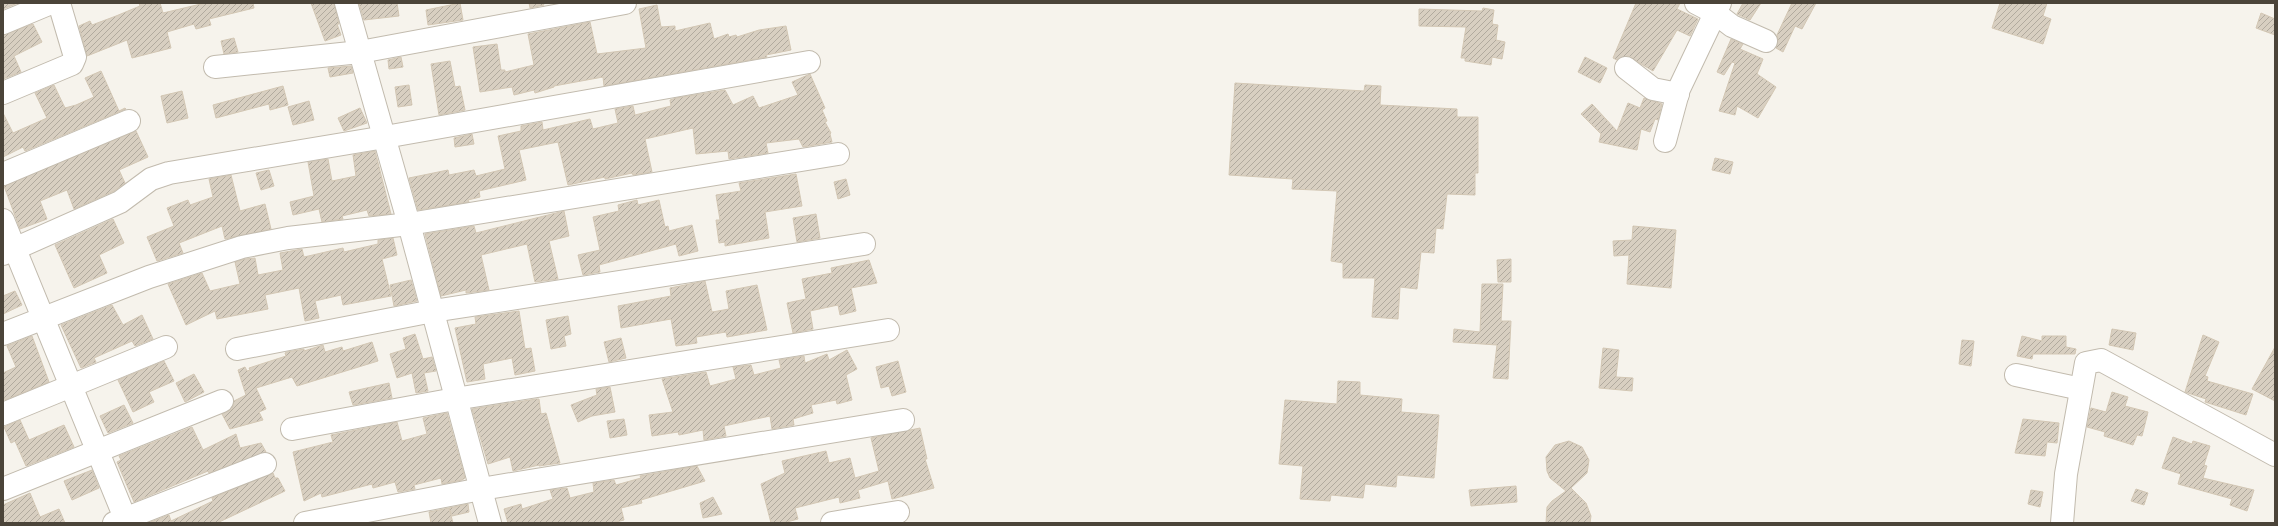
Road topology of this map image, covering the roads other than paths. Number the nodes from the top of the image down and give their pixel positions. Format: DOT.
graph roads {
  1 [pos="51,3"];
  2 [pos="60,3"];
  3 [pos="346,3"];
  4 [pos="625,3"];
  5 [pos="1710,6"];
  6 [pos="3,23"];
  7 [pos="1766,41"];
  8 [pos="360,52"];
  9 [pos="809,62"];
  10 [pos="215,67"];
  11 [pos="1626,68"];
  12 [pos="3,94"];
  13 [pos="1678,94"];
  14 [pos="129,121"];
  15 [pos="385,137"];
  16 [pos="1665,141"];
  17 [pos="838,154"];
  18 [pos="3,174"];
  19 [pos="3,220"];
  20 [pos="409,224"];
  21 [pos="864,244"];
  22 [pos="9,252"];
  23 [pos="433,311"];
  24 [pos="42,318"];
  25 [pos="888,330"];
  26 [pos="3,334"];
  27 [pos="166,347"];
  28 [pos="237,349"];
  29 [pos="2016,375"];
  30 [pos="72,385"];
  31 [pos="2081,389"];
  32 [pos="455,399"];
  33 [pos="222,401"];
  34 [pos="3,414"];
  35 [pos="903,420"];
  36 [pos="292,429"];
  37 [pos="99,451"];
  38 [pos="2275,455"];
  39 [pos="265,464"];
  40 [pos="3,489"];
  41 [pos="481,489"];
  42 [pos="898,512"];
  43 [pos="122,521"];
  44 [pos="305,523"];
  45 [pos="490,523"];
  46 [pos="832,523"];
  47 [pos="2062,523"];
  1 -- 6 [label="street"];
  2 -- 12 [label="street"];
  3 -- 8 [label="street"];
  4 -- 8 [label="street"];
  5 -- 7 [label="street"];
  5 -- 13 [label="street"];
  8 -- 10 [label="street"];
  8 -- 15 [label="street"];
  9 -- 15 [label="street"];
  11 -- 13 [label="street"];
  13 -- 16 [label="street"];
  14 -- 18 [label="street"];
  15 -- 20 [label="street"];
  15 -- 22 [label="street"];
  17 -- 20 [label="street"];
  19 -- 22 [label="street"];
  20 -- 23 [label="street"];
  20 -- 24 [label="street"];
  21 -- 23 [label="street"];
  22 -- 24 [label="street"];
  23 -- 28 [label="street"];
  23 -- 32 [label="street"];
  24 -- 26 [label="street"];
  24 -- 30 [label="street"];
  25 -- 32 [label="street"];
  27 -- 30 [label="street"];
  29 -- 31 [label="street"];
  30 -- 34 [label="street"];
  30 -- 37 [label="street"];
  31 -- 38 [label="street"];
  31 -- 47 [label="street"];
  32 -- 36 [label="street"];
  32 -- 41 [label="street"];
  33 -- 37 [label="street"];
  35 -- 41 [label="street"];
  37 -- 40 [label="street"];
  37 -- 43 [label="street"];
  39 -- 43 [label="street"];
  41 -- 44 [label="street"];
  41 -- 45 [label="street"];
  42 -- 46 [label="street"];
}
